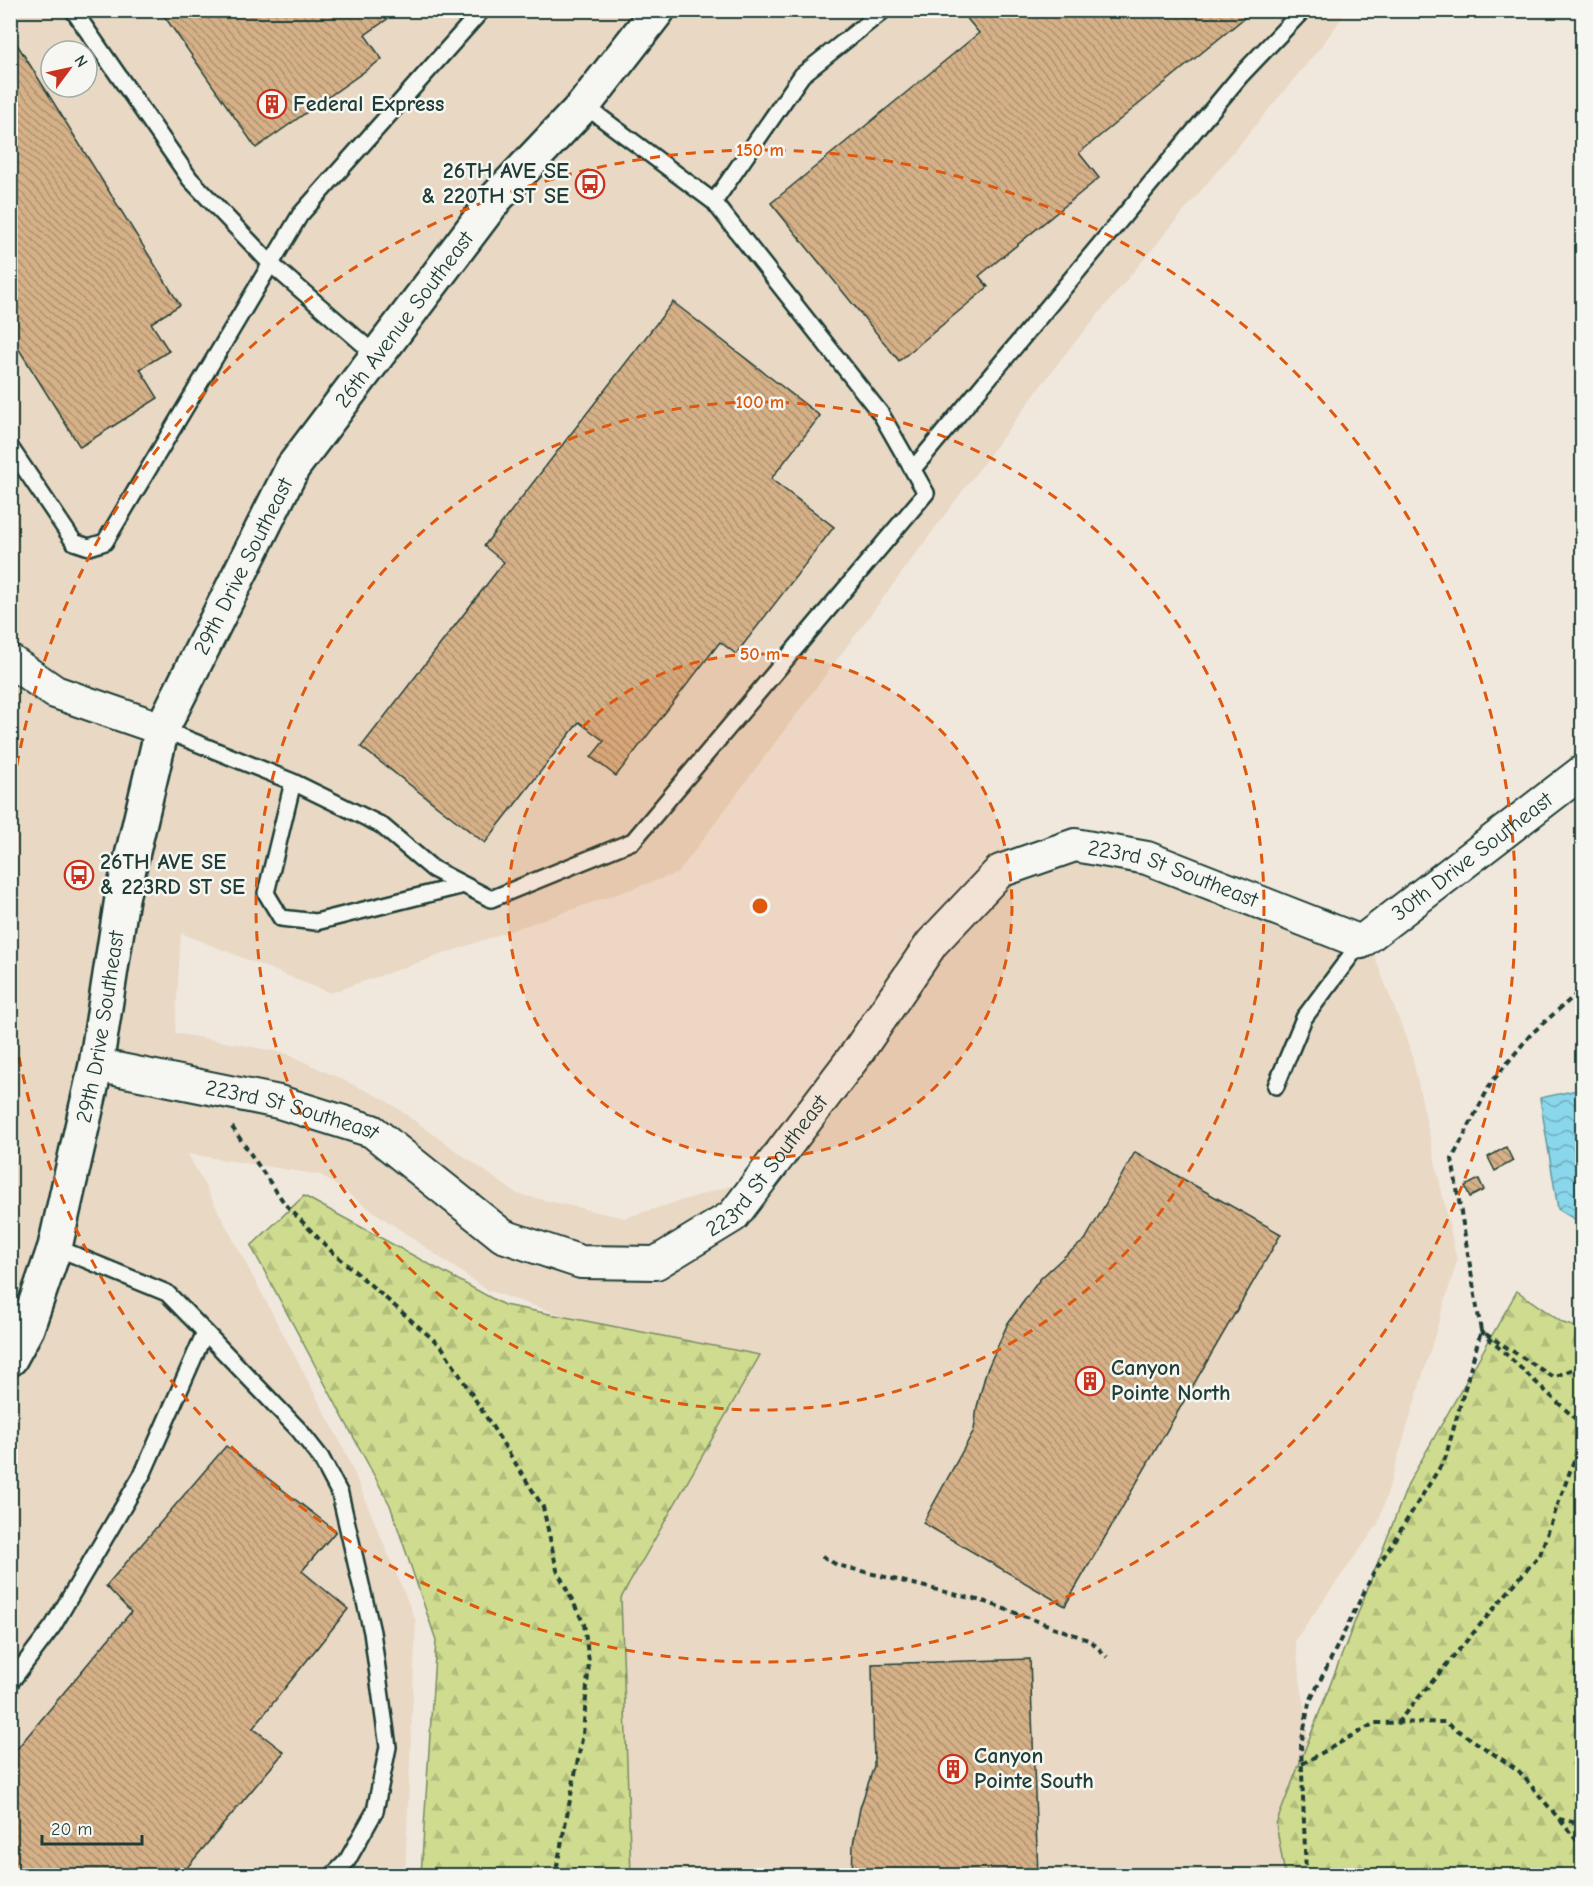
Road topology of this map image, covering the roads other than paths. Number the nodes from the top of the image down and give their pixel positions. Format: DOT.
graph roads {
  1 [pos="73,10"];
  2 [pos="482,10"];
  3 [pos="658,10"];
  4 [pos="884,10"];
  5 [pos="1302,10"];
  6 [pos="584,105"];
  7 [pos="714,202"];
  8 [pos="271,264"];
  9 [pos="377,356"];
  10 [pos="10,447"];
  11 [pos="293,467"];
  12 [pos="913,470"];
  13 [pos="10,661"];
  14 [pos="162,729"];
  15 [pos="1582,772"];
  16 [pos="293,782"];
  17 [pos="464,885"];
  18 [pos="1361,942"];
  19 [pos="96,1065"];
  20 [pos="1276,1086"];
  21 [pos="55,1247"];
  22 [pos="19,1326"];
  23 [pos="205,1332"];
  24 [pos="10,1359"];
  25 [pos="10,1683"];
  26 [pos="332,1875"];
  1 -- 8 [label="lane"];
  2 -- 8 [label="lane"];
  3 -- 6 [label="street, 26th Avenue Southeast"];
  4 -- 7 [label="lane"];
  5 -- 12 [label="lane"];
  6 -- 7 [label="lane"];
  6 -- 9 [label="street, 26th Avenue Southeast"];
  7 -- 12 [label="lane"];
  8 -- 9 [label="lane"];
  8 -- 10 [label="lane"];
  9 -- 11 [label="street, 26th Avenue Southeast"];
  11 -- 14 [label="street, 29th Drive Southeast"];
  12 -- 17 [label="lane"];
  13 -- 14 [label="street"];
  14 -- 16 [label="lane"];
  14 -- 19 [label="street, 29th Drive Southeast"];
  15 -- 18 [label="street, 30th Drive Southeast"];
  16 -- 17 [label="lane"];
  16 -- 17 [label="lane"];
  18 -- 19 [label="street, 223rd St Southeast"];
  18 -- 20 [label="lane"];
  19 -- 21 [label="street, 29th Drive Southeast"];
  21 -- 22 [label="street, 29th Drive Southeast"];
  21 -- 23 [label="lane"];
  22 -- 24 [label="street, 29th Drive Southeast"];
  23 -- 25 [label="lane"];
  23 -- 26 [label="lane"];
}
